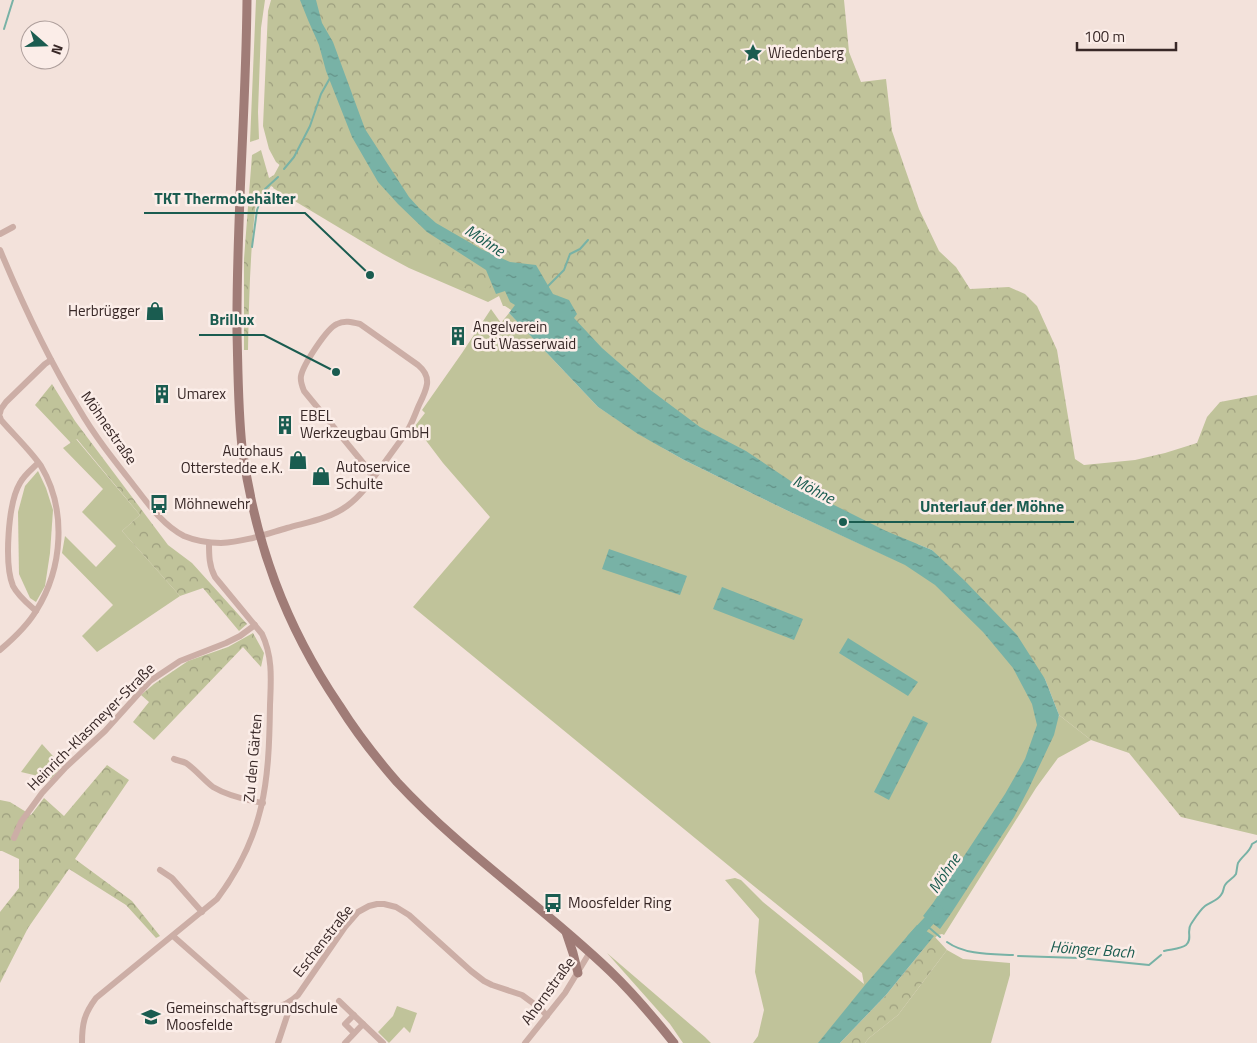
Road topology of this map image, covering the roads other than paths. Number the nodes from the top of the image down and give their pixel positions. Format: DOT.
graph roads {
  1 [pos="247,0"];
  2 [pos="13,227"];
  3 [pos="0,234"];
  4 [pos="0,250"];
  5 [pos="51,360"];
  6 [pos="0,413"];
  7 [pos="0,417"];
  8 [pos="38,463"];
  9 [pos="373,478"];
  10 [pos="260,536"];
  11 [pos="209,542"];
  12 [pos="36,611"];
  13 [pos="255,625"];
  14 [pos="0,650"];
  15 [pos="174,759"];
  16 [pos="263,804"];
  17 [pos="14,838"];
  18 [pos="160,870"];
  19 [pos="202,912"];
  20 [pos="566,931"];
  21 [pos="173,936"];
  22 [pos="590,952"];
  23 [pos="578,973"];
  24 [pos="339,1001"];
  25 [pos="290,1002"];
  26 [pos="354,1015"];
  27 [pos="547,1016"];
  28 [pos="363,1024"];
  29 [pos="354,1033"];
  30 [pos="82,1043"];
  31 [pos="278,1043"];
  32 [pos="345,1043"];
  33 [pos="384,1043"];
  34 [pos="525,1043"];
  35 [pos="674,1043"];
  1 -- 10 [label="main road"];
  2 -- 3 [label="street"];
  4 -- 5 [label="street, Möhnestraße"];
  5 -- 6 [label="street"];
  5 -- 11 [label="street, Möhnestraße"];
  7 -- 8 [label="street"];
  8 -- 12 [label="street"];
  8 -- 12 [label="street"];
  9 -- 9 [label="street, Möhnestraße"];
  9 -- 10 [label="street, Möhnestraße"];
  10 -- 11 [label="street, Möhnestraße"];
  10 -- 20 [label="main road"];
  11 -- 13 [label="street, Zu den Gärten"];
  12 -- 14 [label="street"];
  13 -- 16 [label="street, Zu den Gärten"];
  13 -- 17 [label="street, Heinrich-Klasmeyer-Straße"];
  15 -- 16 [label="street"];
  16 -- 19 [label="street, Zu den Gärten"];
  18 -- 19 [label="street"];
  19 -- 21 [label="street, Zu den Gärten"];
  20 -- 22 [label="main road"];
  20 -- 23 [label="main road"];
  21 -- 25 [label="street"];
  21 -- 30 [label="street, Zu den Gärten"];
  22 -- 23 [label="street, Ahornstraße"];
  22 -- 35 [label="main road"];
  23 -- 27 [label="street, Ahornstraße"];
  24 -- 26 [label="street"];
  25 -- 27 [label="street, Eschenstraße"];
  25 -- 31 [label="street"];
  26 -- 28 [label="street"];
  26 -- 29 [label="street"];
  27 -- 34 [label="street, Ahornstraße"];
  28 -- 29 [label="street"];
  28 -- 33 [label="street"];
  29 -- 32 [label="street"];
}
